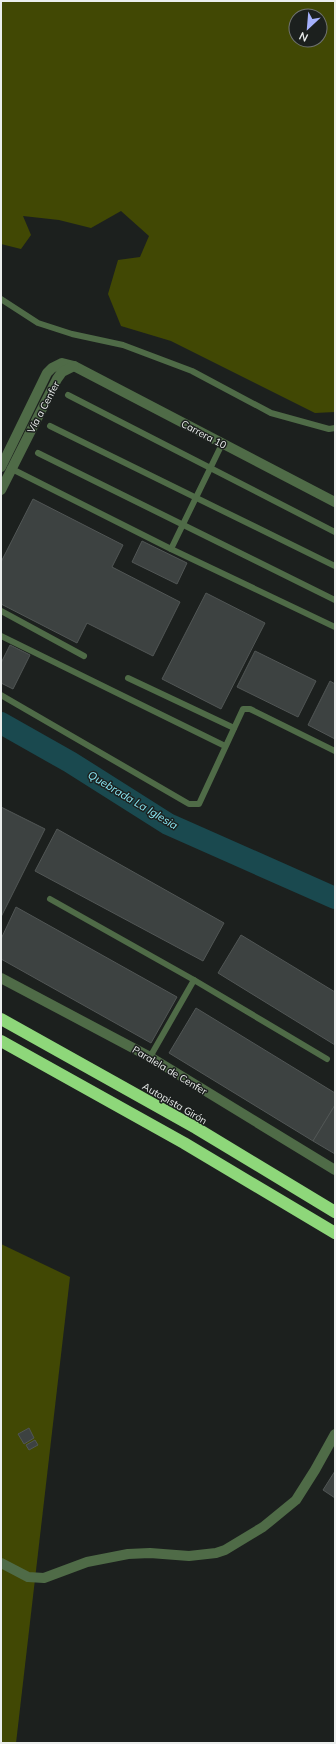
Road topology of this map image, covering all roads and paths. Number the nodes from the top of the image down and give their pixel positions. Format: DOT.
graph roads {
  1 [pos="1,299"];
  2 [pos="74,366"];
  3 [pos="68,395"];
  4 [pos="50,426"];
  5 [pos="335,428"];
  6 [pos="222,444"];
  7 [pos="38,452"];
  8 [pos="1,465"];
  9 [pos="211,468"];
  10 [pos="12,470"];
  11 [pos="1,490"];
  12 [pos="196,499"];
  13 [pos="335,502"];
  14 [pos="183,525"];
  15 [pos="335,532"];
  16 [pos="171,549"];
  17 [pos="335,566"];
  18 [pos="335,600"];
  19 [pos="1,611"];
  20 [pos="335,627"];
  21 [pos="1,636"];
  22 [pos="84,656"];
  23 [pos="128,678"];
  24 [pos="1,695"];
  25 [pos="234,728"];
  26 [pos="225,746"];
  27 [pos="335,751"];
  28 [pos="50,899"];
  29 [pos="1,978"];
  30 [pos="194,980"];
  31 [pos="1,1019"];
  32 [pos="1,1040"];
  33 [pos="150,1057"];
  34 [pos="327,1059"];
  35 [pos="335,1170"];
  36 [pos="335,1212"];
  37 [pos="335,1233"];
  38 [pos="335,1434"];
  39 [pos="1,1563"];
  1 -- 5 [label="lane"];
  2 -- 6 [label="street, Carrera 10"];
  2 -- 8 [label="street, Vía a Cenfer"];
  2 -- 10 [label="street, Vía a Cenfer"];
  3 -- 9 [label="lane"];
  4 -- 12 [label="lane"];
  6 -- 9 [label="lane"];
  6 -- 13 [label="street, Carrera 10"];
  7 -- 14 [label="lane"];
  8 -- 10 [label="lane"];
  9 -- 12 [label="lane"];
  9 -- 15 [label="lane"];
  10 -- 11 [label="street, Vía a Cenfer"];
  10 -- 16 [label="lane"];
  12 -- 14 [label="lane"];
  12 -- 17 [label="lane"];
  14 -- 16 [label="lane"];
  14 -- 18 [label="lane"];
  16 -- 20 [label="lane"];
  19 -- 22 [label="lane"];
  21 -- 26 [label="lane"];
  23 -- 25 [label="lane"];
  24 -- 26 [label="lane"];
  25 -- 26 [label="lane"];
  25 -- 27 [label="lane"];
  28 -- 30 [label="lane"];
  29 -- 33 [label="street, Paralela de Cenfer"];
  30 -- 33 [label="lane"];
  30 -- 34 [label="lane"];
  31 -- 36 [label="highway, Autopista Girón"];
  32 -- 37 [label="highway"];
  33 -- 35 [label="street, Paralela de Cenfer"];
  38 -- 39 [label="street"];
}
